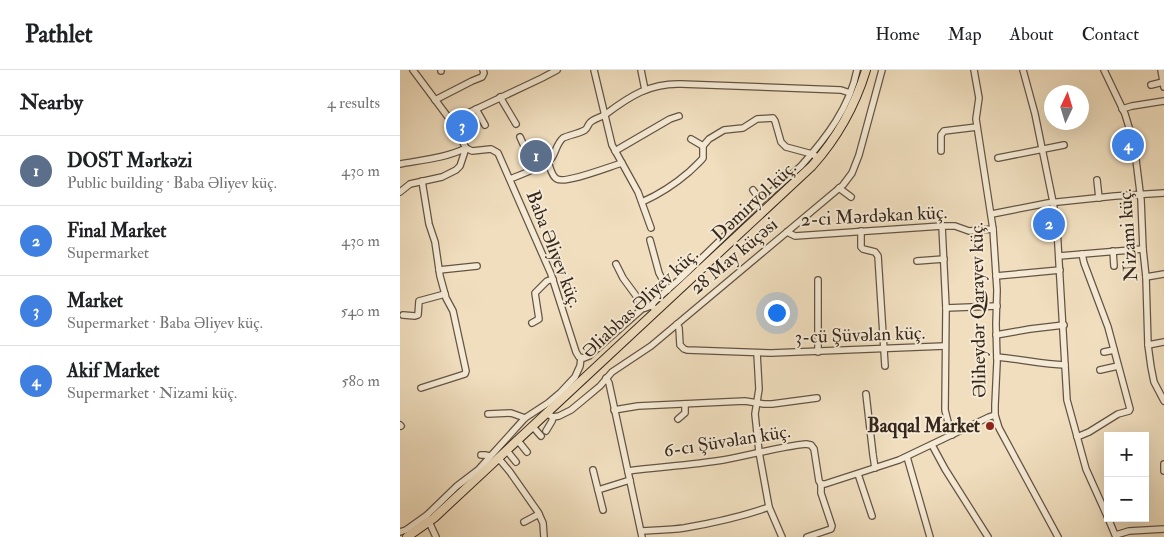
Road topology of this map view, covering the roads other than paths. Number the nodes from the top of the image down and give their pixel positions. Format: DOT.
graph roads {
  1 [pos="413,70"];
  2 [pos="482,70"];
  3 [pos="540,70"];
  4 [pos="558,70"];
  5 [pos="594,70"];
  6 [pos="642,70"];
  7 [pos="858,70"];
  8 [pos="867,70"];
  9 [pos="882,70"];
  10 [pos="974,70"];
  11 [pos="1023,70"];
  12 [pos="1104,70"];
  13 [pos="1161,70"];
  14 [pos="542,78"];
  15 [pos="1164,84"];
  16 [pos="1151,85"];
  17 [pos="645,90"];
  18 [pos="850,93"];
  19 [pos="500,97"];
  20 [pos="435,100"];
  21 [pos="1164,100"];
  22 [pos="476,108"];
  23 [pos="1122,109"];
  24 [pos="605,114"];
  25 [pos="679,116"];
  26 [pos="451,121"];
  27 [pos="516,124"];
  28 [pos="485,125"];
  29 [pos="977,127"];
  30 [pos="520,137"];
  31 [pos="691,139"];
  32 [pos="702,146"];
  33 [pos="1064,146"];
  34 [pos="466,148"];
  35 [pos="1042,150"];
  36 [pos="615,151"];
  37 [pos="941,151"];
  38 [pos="815,156"];
  39 [pos="998,158"];
  40 [pos="548,162"];
  41 [pos="622,163"];
  42 [pos="400,164"];
  43 [pos="534,168"];
  44 [pos="510,179"];
  45 [pos="1097,180"];
  46 [pos="422,182"];
  47 [pos="840,188"];
  48 [pos="753,190"];
  49 [pos="400,192"];
  50 [pos="1164,193"];
  51 [pos="1140,194"];
  52 [pos="851,197"];
  53 [pos="1099,198"];
  54 [pos="761,201"];
  55 [pos="642,202"];
  56 [pos="1053,202"];
  57 [pos="992,214"];
  58 [pos="942,226"];
  59 [pos="651,228"];
  60 [pos="993,228"];
  61 [pos="860,231"];
  62 [pos="787,232"];
  63 [pos="1058,232"];
  64 [pos="1042,233"];
  65 [pos="650,240"];
  66 [pos="1143,249"];
  67 [pos="1113,251"];
  68 [pos="1082,254"];
  69 [pos="1059,256"];
  70 [pos="944,259"];
  71 [pos="917,260"];
  72 [pos="616,264"];
  73 [pos="477,266"];
  74 [pos="1114,266"];
  75 [pos="439,270"];
  76 [pos="1060,270"];
  77 [pos="1164,274"];
  78 [pos="996,276"];
  79 [pos="1146,277"];
  80 [pos="553,279"];
  81 [pos="818,280"];
  82 [pos="668,290"];
  83 [pos="445,294"];
  84 [pos="997,306"];
  85 [pos="651,308"];
  86 [pos="946,308"];
  87 [pos="403,315"];
  88 [pos="532,323"];
  89 [pos="677,324"];
  90 [pos="1064,325"];
  91 [pos="996,335"];
  92 [pos="1164,342"];
  93 [pos="1148,345"];
  94 [pos="945,346"];
  95 [pos="884,348"];
  96 [pos="1114,350"];
  97 [pos="818,352"];
  98 [pos="1104,352"];
  99 [pos="757,353"];
  100 [pos="997,357"];
  101 [pos="581,358"];
  102 [pos="1066,365"];
  103 [pos="885,366"];
  104 [pos="1118,366"];
  105 [pos="1100,370"];
  106 [pos="606,378"];
  107 [pos="421,388"];
  108 [pos="866,394"];
  109 [pos="817,398"];
  110 [pos="1164,400"];
  111 [pos="757,403"];
  112 [pos="685,404"];
  113 [pos="614,410"];
  114 [pos="488,414"];
  115 [pos="549,415"];
  116 [pos="996,416"];
  117 [pos="525,418"];
  118 [pos="678,419"];
  119 [pos="534,428"];
  120 [pos="546,431"];
  121 [pos="952,435"];
  122 [pos="541,436"];
  123 [pos="1077,437"];
  124 [pos="519,442"];
  125 [pos="932,445"];
  126 [pos="508,452"];
  127 [pos="527,452"];
  128 [pos="759,452"];
  129 [pos="481,455"];
  130 [pos="489,456"];
  131 [pos="908,457"];
  132 [pos="500,460"];
  133 [pos="516,462"];
  134 [pos="1164,464"];
  135 [pos="875,468"];
  136 [pos="593,470"];
  137 [pos="628,471"];
  138 [pos="1164,471"];
  139 [pos="858,474"];
  140 [pos="630,480"];
  141 [pos="821,484"];
  142 [pos="598,490"];
  143 [pos="769,508"];
  144 [pos="603,510"];
  145 [pos="1104,510"];
  146 [pos="539,514"];
  147 [pos="872,516"];
  148 [pos="524,522"];
  149 [pos="1110,522"];
  150 [pos="430,524"];
  151 [pos="670,529"];
  152 [pos="1164,529"];
  153 [pos="400,532"];
  154 [pos="641,534"];
  155 [pos="1116,536"];
  156 [pos="407,537"];
  157 [pos="412,537"];
  158 [pos="436,537"];
  159 [pos="544,537"];
  160 [pos="673,537"];
  161 [pos="782,537"];
  162 [pos="807,537"];
  163 [pos="930,537"];
  164 [pos="988,537"];
  165 [pos="1058,537"];
  1 -- 20 [label="street"];
  2 -- 20 [label="street"];
  3 -- 14 [label="street"];
  4 -- 14 [label="street"];
  5 -- 24 [label="street"];
  6 -- 17 [label="street"];
  7 -- 18 [label="street, Dəmiryol küç."];
  8 -- 38 [label="main road, Əliabbas Əliyev küç."];
  8 -- 115 [label="main road, Dəmiryol küç."];
  9 -- 47 [label="street, 28 May küçəsi"];
  10 -- 29 [label="street, Əliheydər Qarayev küç."];
  11 -- 35 [label="street"];
  12 -- 23 [label="street, Nizami küç."];
  13 -- 15 [label="street"];
  14 -- 19 [label="street"];
  15 -- 16 [label="street"];
  17 -- 18 [label="street"];
  17 -- 24 [label="street"];
  18 -- 38 [label="street, Dəmiryol küç."];
  19 -- 22 [label="street"];
  19 -- 27 [label="street"];
  20 -- 26 [label="street"];
  21 -- 23 [label="street"];
  22 -- 26 [label="street"];
  22 -- 28 [label="street"];
  23 -- 51 [label="street, Nizami küç."];
  24 -- 36 [label="street"];
  24 -- 40 [label="street"];
  25 -- 36 [label="street"];
  26 -- 34 [label="street"];
  29 -- 37 [label="street"];
  29 -- 57 [label="street, Əliheydər Qarayev küç."];
  30 -- 43 [label="street"];
  31 -- 32 [label="street"];
  32 -- 38 [label="street"];
  32 -- 55 [label="street"];
  33 -- 35 [label="street"];
  34 -- 42 [label="street"];
  34 -- 44 [label="street, Baba Əliyev küç."];
  34 -- 46 [label="street"];
  35 -- 39 [label="street"];
  35 -- 56 [label="street"];
  36 -- 41 [label="street"];
  38 -- 54 [label="street, Dəmiryol küç."];
  38 -- 85 [label="main road, Əliabbas Əliyev küç."];
  40 -- 41 [label="street"];
  40 -- 43 [label="street"];
  41 -- 55 [label="street"];
  43 -- 44 [label="street"];
  44 -- 80 [label="street, Baba Əliyev küç."];
  45 -- 53 [label="street"];
  46 -- 49 [label="street"];
  46 -- 75 [label="street"];
  47 -- 52 [label="street"];
  47 -- 62 [label="street, 28 May küçəsi"];
  48 -- 54 [label="street"];
  50 -- 51 [label="street"];
  51 -- 53 [label="street"];
  51 -- 66 [label="street, Nizami küç."];
  53 -- 56 [label="street"];
  54 -- 82 [label="street, Dəmiryol küç."];
  55 -- 59 [label="street"];
  56 -- 57 [label="street"];
  56 -- 63 [label="street"];
  57 -- 60 [label="street, Əliheydər Qarayev küç."];
  58 -- 60 [label="street, 2-ci Mərdəkan küç."];
  58 -- 61 [label="street, 2-ci Mərdəkan küç."];
  58 -- 70 [label="street"];
  60 -- 78 [label="street, Əliheydər Qarayev küç."];
  61 -- 62 [label="street, 2-ci Mərdəkan küç."];
  61 -- 95 [label="street"];
  62 -- 89 [label="street, 28 May küçəsi"];
  63 -- 64 [label="street"];
  63 -- 69 [label="street"];
  65 -- 82 [label="street"];
  66 -- 67 [label="street"];
  66 -- 79 [label="street, Nizami küç."];
  67 -- 68 [label="street"];
  67 -- 74 [label="street"];
  68 -- 69 [label="street"];
  68 -- 96 [label="street"];
  69 -- 76 [label="street"];
  70 -- 71 [label="street"];
  70 -- 86 [label="street"];
  72 -- 85 [label="street"];
  73 -- 75 [label="street"];
  75 -- 83 [label="street"];
  76 -- 78 [label="street"];
  76 -- 90 [label="street"];
  77 -- 79 [label="street"];
  78 -- 84 [label="street, Əliheydər Qarayev küç."];
  79 -- 93 [label="street, Nizami küç."];
  80 -- 88 [label="street"];
  80 -- 101 [label="street, Baba Əliyev küç."];
  81 -- 97 [label="street"];
  82 -- 85 [label="street, Dəmiryol küç."];
  83 -- 87 [label="street"];
  83 -- 107 [label="street"];
  84 -- 86 [label="street"];
  84 -- 91 [label="street, Əliheydər Qarayev küç."];
  85 -- 101 [label="street"];
  85 -- 115 [label="main road, Əliabbas Əliyev küç."];
  86 -- 94 [label="street"];
  89 -- 99 [label="street, 3-cü Şüvəlan küç."];
  89 -- 106 [label="street, 28 May küçəsi"];
  90 -- 91 [label="street"];
  90 -- 102 [label="street"];
  91 -- 100 [label="street, Əliheydər Qarayev küç."];
  92 -- 93 [label="street"];
  93 -- 110 [label="street, Nizami küç."];
  94 -- 95 [label="street, 3-cü Şüvəlan küç."];
  94 -- 121 [label="street"];
  95 -- 97 [label="street, 3-cü Şüvəlan küç."];
  95 -- 103 [label="street"];
  96 -- 98 [label="street"];
  96 -- 104 [label="street"];
  97 -- 99 [label="street, 3-cü Şüvəlan küç."];
  99 -- 111 [label="street"];
  100 -- 102 [label="street"];
  100 -- 116 [label="street, Əliheydər Qarayev küç."];
  101 -- 117 [label="street"];
  102 -- 123 [label="street"];
  104 -- 105 [label="street"];
  104 -- 123 [label="street"];
  106 -- 113 [label="street"];
  106 -- 115 [label="street, 28 May küçəsi"];
  108 -- 135 [label="street"];
  109 -- 111 [label="street"];
  111 -- 112 [label="street"];
  111 -- 128 [label="street"];
  112 -- 113 [label="street"];
  112 -- 118 [label="street"];
  113 -- 137 [label="street"];
  114 -- 117 [label="street"];
  115 -- 119 [label="main road, Dəmiryol küç."];
  115 -- 120 [label="street"];
  115 -- 156 [label="main road, Əliabbas Əliyev küç."];
  116 -- 121 [label="street"];
  116 -- 165 [label="street, Əliheydər Qarayev küç."];
  117 -- 130 [label="street"];
  119 -- 122 [label="street"];
  119 -- 124 [label="main road, Dəmiryol küç."];
  121 -- 125 [label="street"];
  123 -- 145 [label="street"];
  124 -- 126 [label="main road, Dəmiryol küç."];
  124 -- 127 [label="street"];
  125 -- 131 [label="street"];
  125 -- 164 [label="street"];
  126 -- 132 [label="main road, Dəmiryol küç."];
  126 -- 133 [label="street"];
  128 -- 137 [label="street, 6-cı Şüvəlan küç."];
  128 -- 141 [label="street, 6-cı Şüvəlan küç."];
  128 -- 143 [label="street"];
  129 -- 130 [label="street"];
  130 -- 153 [label="street"];
  131 -- 135 [label="street"];
  131 -- 163 [label="street"];
  132 -- 146 [label="street"];
  132 -- 150 [label="main road, Dəmiryol küç."];
  134 -- 138 [label="street"];
  135 -- 139 [label="street"];
  136 -- 142 [label="street"];
  137 -- 140 [label="street"];
  139 -- 141 [label="street"];
  139 -- 147 [label="street"];
  140 -- 142 [label="street"];
  140 -- 154 [label="street"];
  141 -- 162 [label="street"];
  142 -- 144 [label="street"];
  143 -- 151 [label="street"];
  143 -- 161 [label="street"];
  146 -- 148 [label="street"];
  146 -- 159 [label="street"];
  149 -- 155 [label="street"];
  150 -- 157 [label="main road, Dəmiryol küç."];
  150 -- 158 [label="street"];
  151 -- 154 [label="street"];
  151 -- 160 [label="street"];
  152 -- 155 [label="street"];
}
